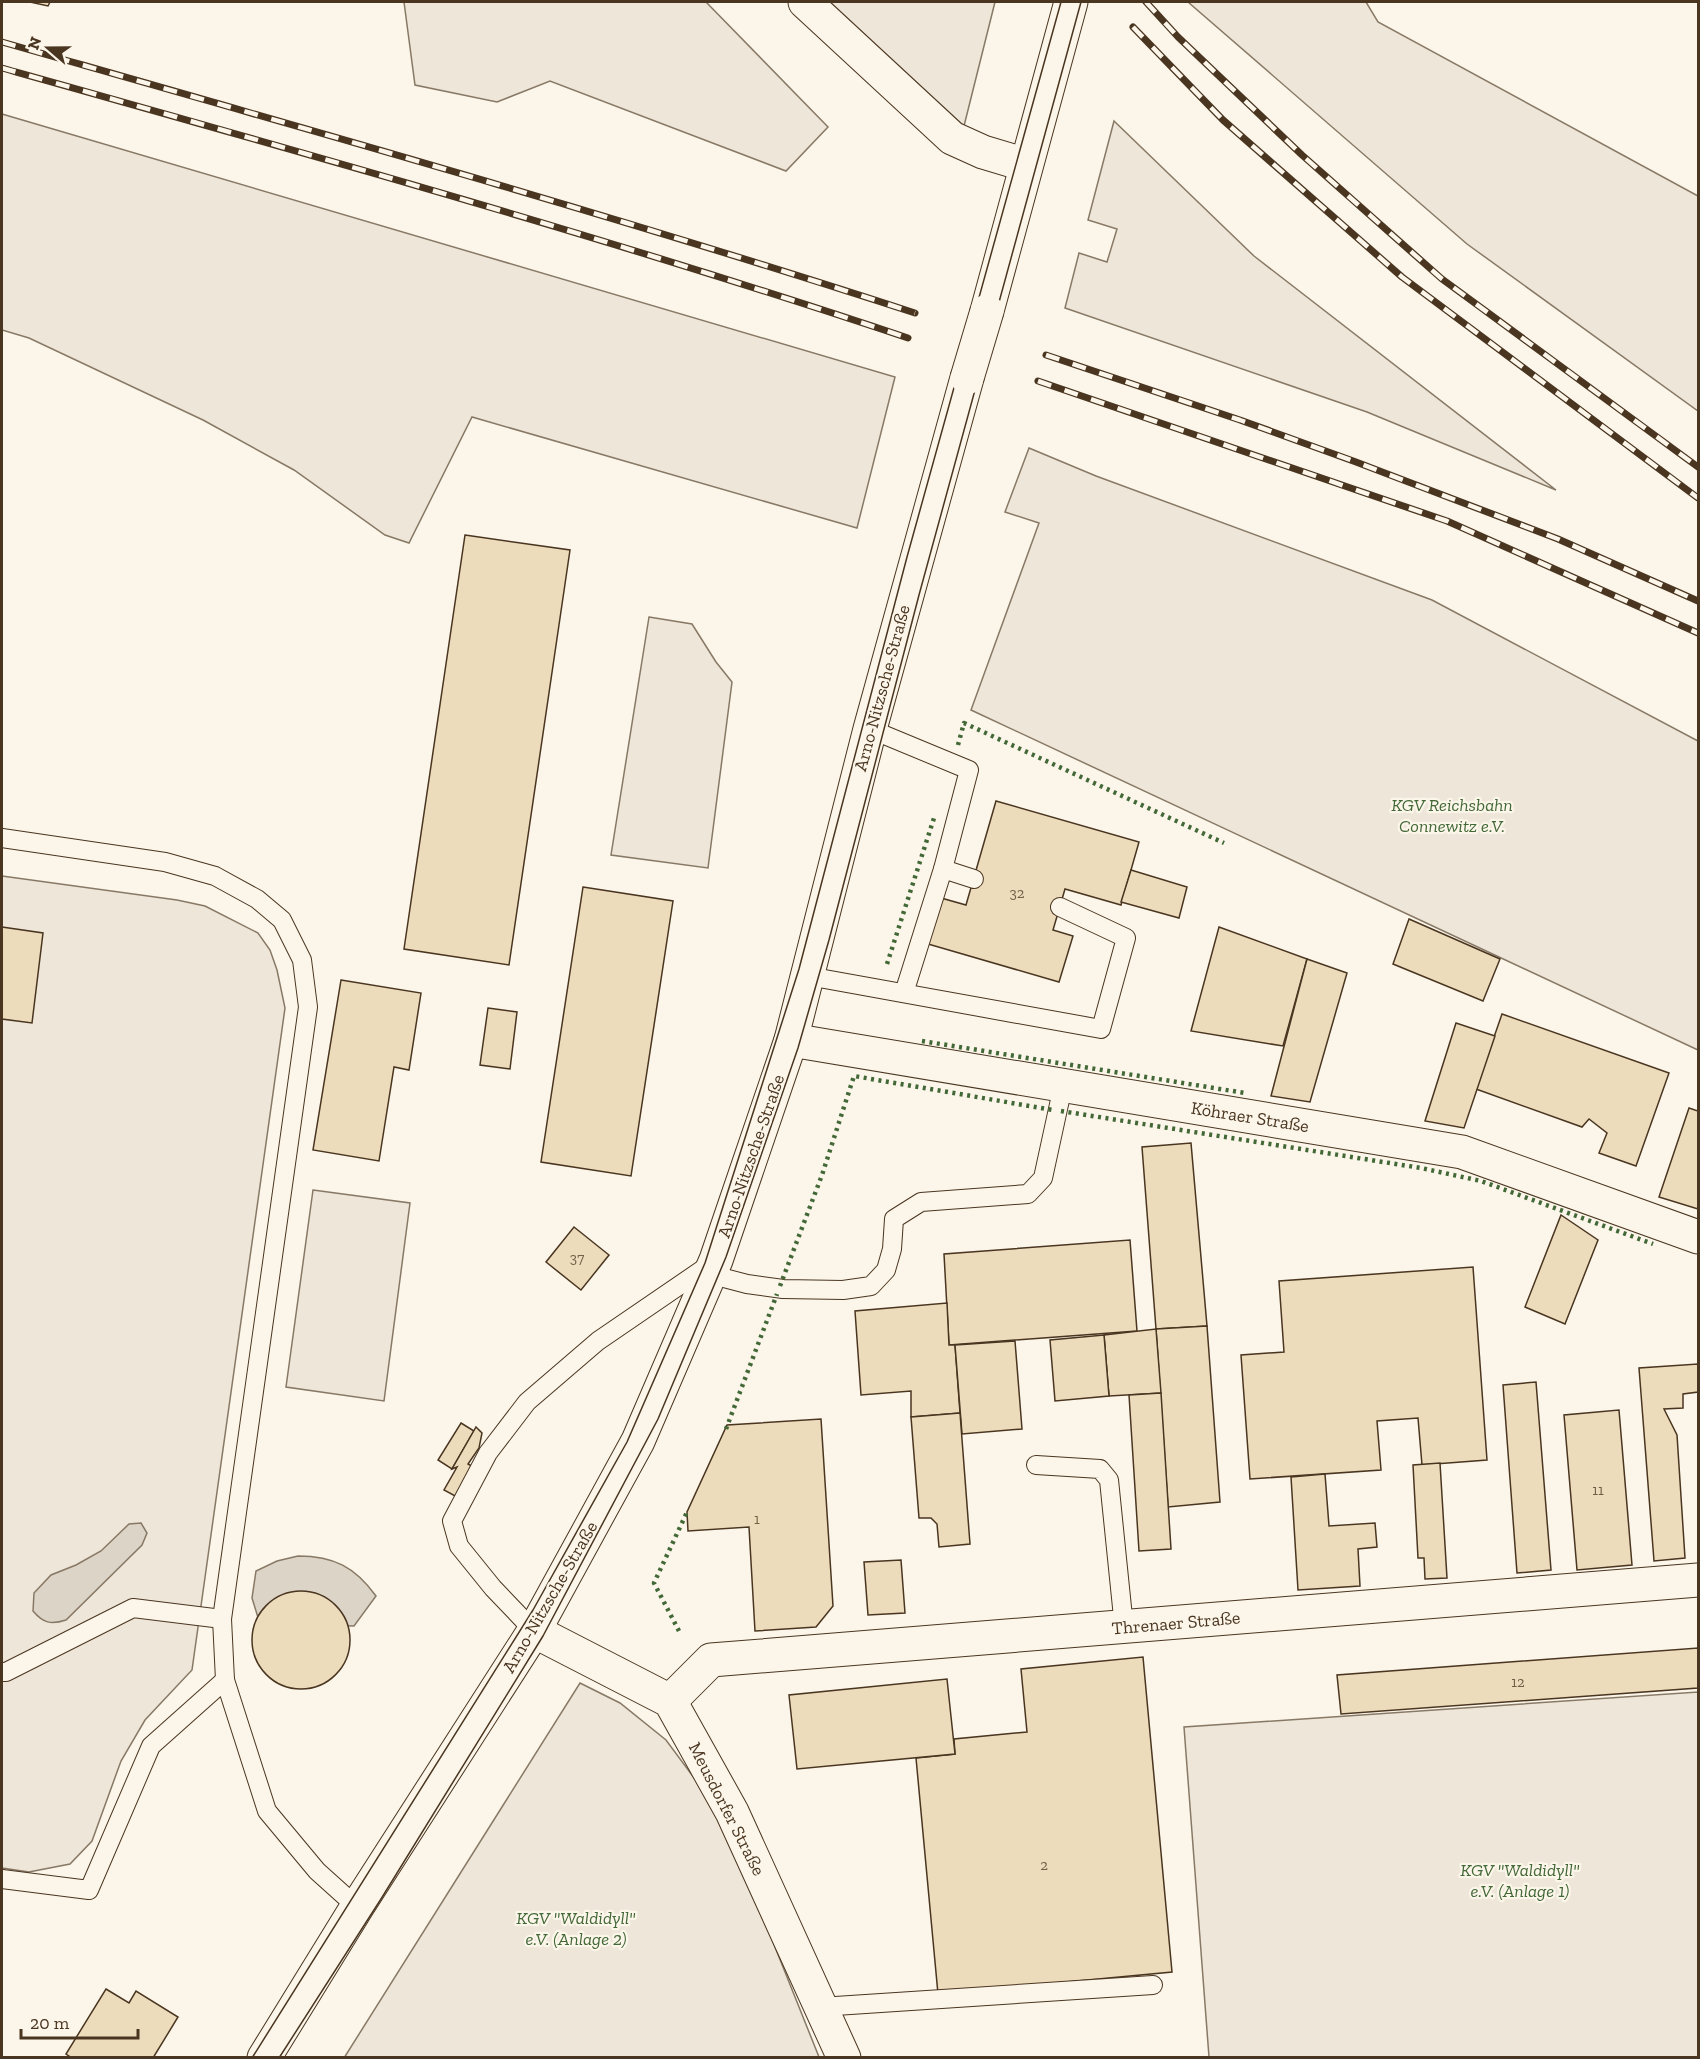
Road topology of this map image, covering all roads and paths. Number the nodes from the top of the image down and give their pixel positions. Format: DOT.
graph roads {
  1 [pos="805,2"];
  2 [pos="1071,2"];
  3 [pos="1026,165"];
  4 [pos="870,729"];
  5 [pos="2,838"];
  6 [pos="943,869"];
  7 [pos="974,879"];
  8 [pos="1060,907"];
  9 [pos="808,976"];
  10 [pos="904,993"];
  11 [pos="791,1040"];
  12 [pos="1063,1086"];
  13 [pos="1698,1237"];
  14 [pos="712,1267"];
  15 [pos="1036,1465"];
  16 [pos="1698,1580"];
  17 [pos="222,1620"];
  18 [pos="1124,1627"];
  19 [pos="534,1631"];
  20 [pos="2,1672"];
  21 [pos="225,1680"];
  22 [pos="670,1701"];
  23 [pos="2,1879"];
  24 [pos="357,1907"];
  25 [pos="1153,1985"];
  26 [pos="820,2007"];
  27 [pos="264,2058"];
  28 [pos="844,2058"];
  1 -- 3 [label="street"];
  2 -- 3 [label="street, Arno-Nitzsche-Straße"];
  3 -- 4 [label="street, Arno-Nitzsche-Straße, bridge"];
  4 -- 6 [label="lane"];
  4 -- 9 [label="street, Arno-Nitzsche-Straße"];
  5 -- 17 [label="lane"];
  6 -- 7 [label="lane"];
  6 -- 10 [label="lane"];
  8 -- 10 [label="lane"];
  9 -- 10 [label="lane"];
  9 -- 11 [label="street, Arno-Nitzsche-Straße"];
  11 -- 12 [label="street, Köhraer Straße"];
  11 -- 14 [label="street, Arno-Nitzsche-Straße"];
  12 -- 13 [label="street, Köhraer Straße"];
  12 -- 14 [label="lane"];
  14 -- 19 [label="street, Arno-Nitzsche-Straße"];
  14 -- 19 [label="lane"];
  15 -- 18 [label="lane"];
  16 -- 18 [label="street, Threnaer Straße"];
  17 -- 20 [label="lane"];
  17 -- 21 [label="lane"];
  18 -- 22 [label="street, Threnaer Straße"];
  19 -- 22 [label="street"];
  19 -- 24 [label="street, Arno-Nitzsche-Straße"];
  21 -- 23 [label="lane"];
  21 -- 24 [label="lane"];
  22 -- 26 [label="street, Meusdorfer Straße"];
  24 -- 27 [label="street, Arno-Nitzsche-Straße"];
  25 -- 26 [label="lane"];
  26 -- 28 [label="street, Meusdorfer Straße"];
}
